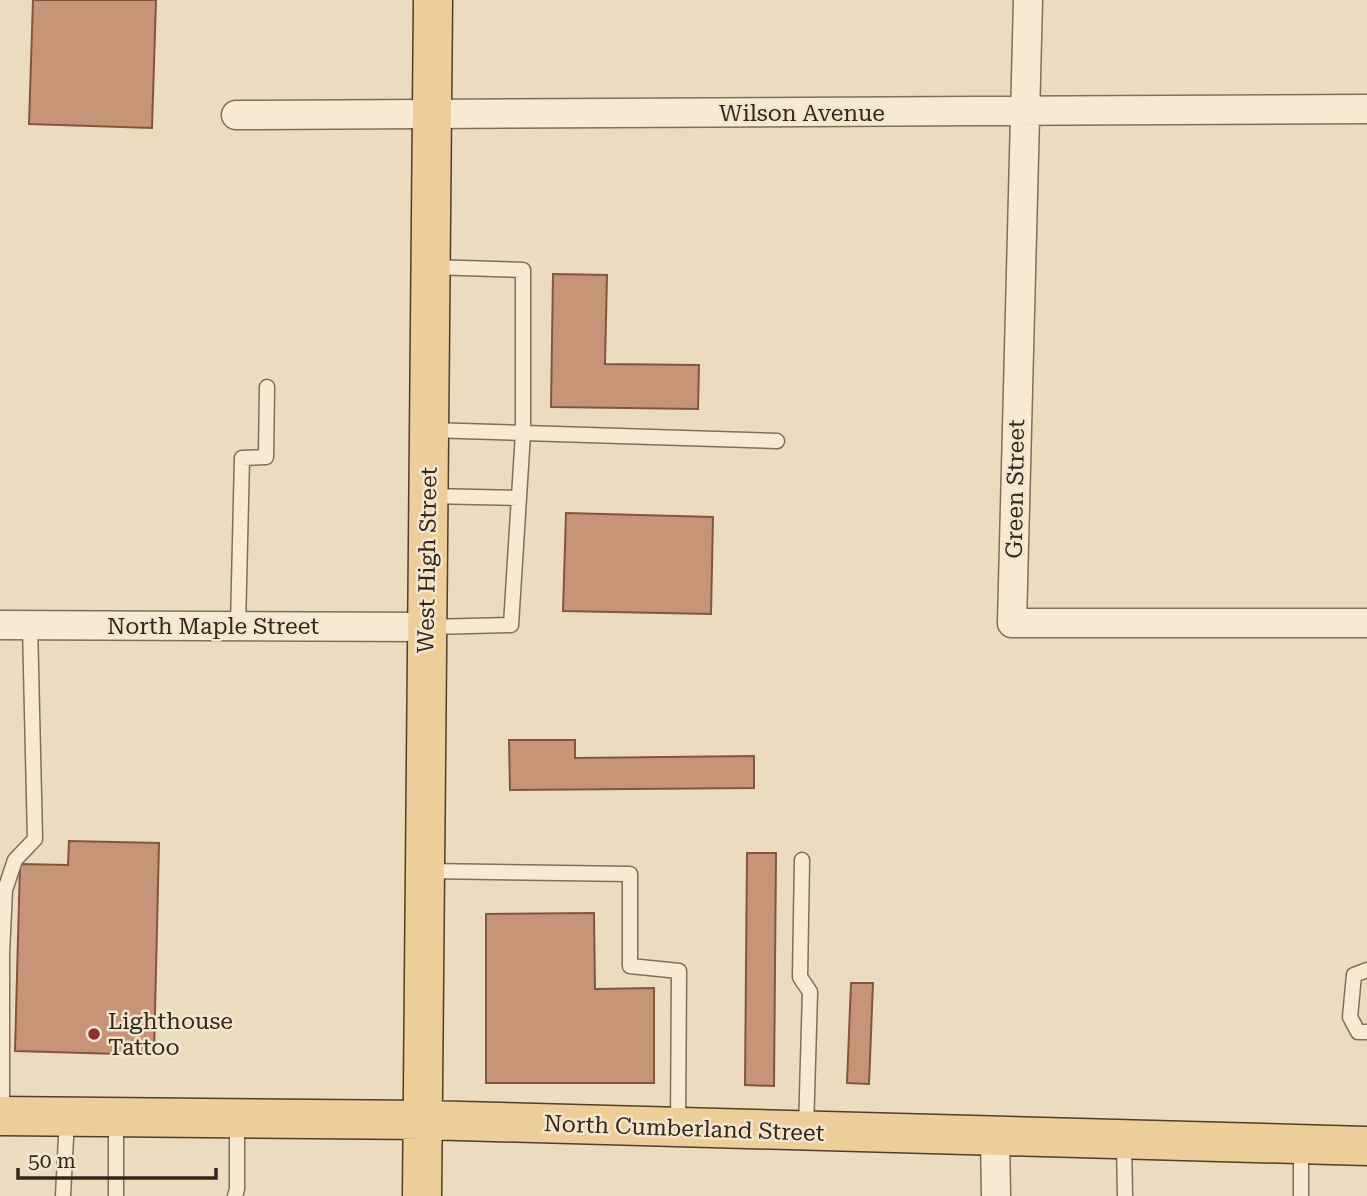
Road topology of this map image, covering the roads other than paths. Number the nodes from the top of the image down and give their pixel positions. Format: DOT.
graph roads {
  1 [pos="433,0"];
  2 [pos="1028,0"];
  3 [pos="1367,109"];
  4 [pos="1023,111"];
  5 [pos="236,115"];
  6 [pos="431,115"];
  7 [pos="430,267"];
  8 [pos="267,387"];
  9 [pos="428,430"];
  10 [pos="523,433"];
  11 [pos="777,441"];
  12 [pos="428,496"];
  13 [pos="519,498"];
  14 [pos="1367,623"];
  15 [pos="0,625"];
  16 [pos="30,625"];
  17 [pos="238,626"];
  18 [pos="426,627"];
  19 [pos="802,860"];
  20 [pos="425,871"];
  21 [pos="1367,970"];
  22 [pos="1367,1032"];
  23 [pos="1,1116"];
  24 [pos="67,1117"];
  25 [pos="116,1117"];
  26 [pos="237,1119"];
  27 [pos="424,1120"];
  28 [pos="678,1128"];
  29 [pos="806,1132"];
  30 [pos="995,1137"];
  31 [pos="1125,1140"];
  32 [pos="1301,1144"];
  33 [pos="1367,1146"];
  34 [pos="63,1196"];
  35 [pos="116,1196"];
  36 [pos="235,1196"];
  37 [pos="422,1196"];
  38 [pos="996,1196"];
  39 [pos="1125,1196"];
  40 [pos="1301,1196"];
  1 -- 6 [label="main road, West High Street"];
  2 -- 4 [label="street, Green Street"];
  3 -- 4 [label="street, Wilson Avenue"];
  4 -- 6 [label="street, Wilson Avenue"];
  4 -- 14 [label="street, Green Street"];
  5 -- 6 [label="street, Wilson Avenue"];
  6 -- 7 [label="main road, West High Street"];
  7 -- 9 [label="main road, West High Street"];
  7 -- 10 [label="lane"];
  8 -- 17 [label="lane"];
  9 -- 10 [label="lane"];
  9 -- 12 [label="main road, West High Street"];
  10 -- 11 [label="lane"];
  10 -- 13 [label="lane"];
  12 -- 13 [label="lane"];
  12 -- 18 [label="main road, West High Street"];
  13 -- 18 [label="lane"];
  15 -- 16 [label="street, North Maple Street"];
  16 -- 17 [label="street, North Maple Street"];
  16 -- 23 [label="lane"];
  17 -- 18 [label="street, North Maple Street"];
  18 -- 20 [label="main road, West High Street"];
  19 -- 29 [label="lane"];
  20 -- 27 [label="main road, West High Street"];
  20 -- 28 [label="lane"];
  21 -- 22 [label="lane"];
  23 -- 24 [label="main road, North Cumberland Street"];
  24 -- 25 [label="main road, North Cumberland Street"];
  24 -- 34 [label="lane"];
  25 -- 26 [label="main road, North Cumberland Street"];
  25 -- 35 [label="lane"];
  26 -- 27 [label="main road, North Cumberland Street"];
  26 -- 36 [label="lane"];
  27 -- 28 [label="main road, North Cumberland Street"];
  27 -- 37 [label="main road, West High Street"];
  28 -- 29 [label="main road, North Cumberland Street"];
  29 -- 30 [label="main road, North Cumberland Street"];
  30 -- 31 [label="main road, North Cumberland Street"];
  30 -- 38 [label="street"];
  31 -- 32 [label="main road, North Cumberland Street"];
  31 -- 39 [label="lane"];
  32 -- 33 [label="main road, North Cumberland Street"];
  32 -- 40 [label="lane"];
}
